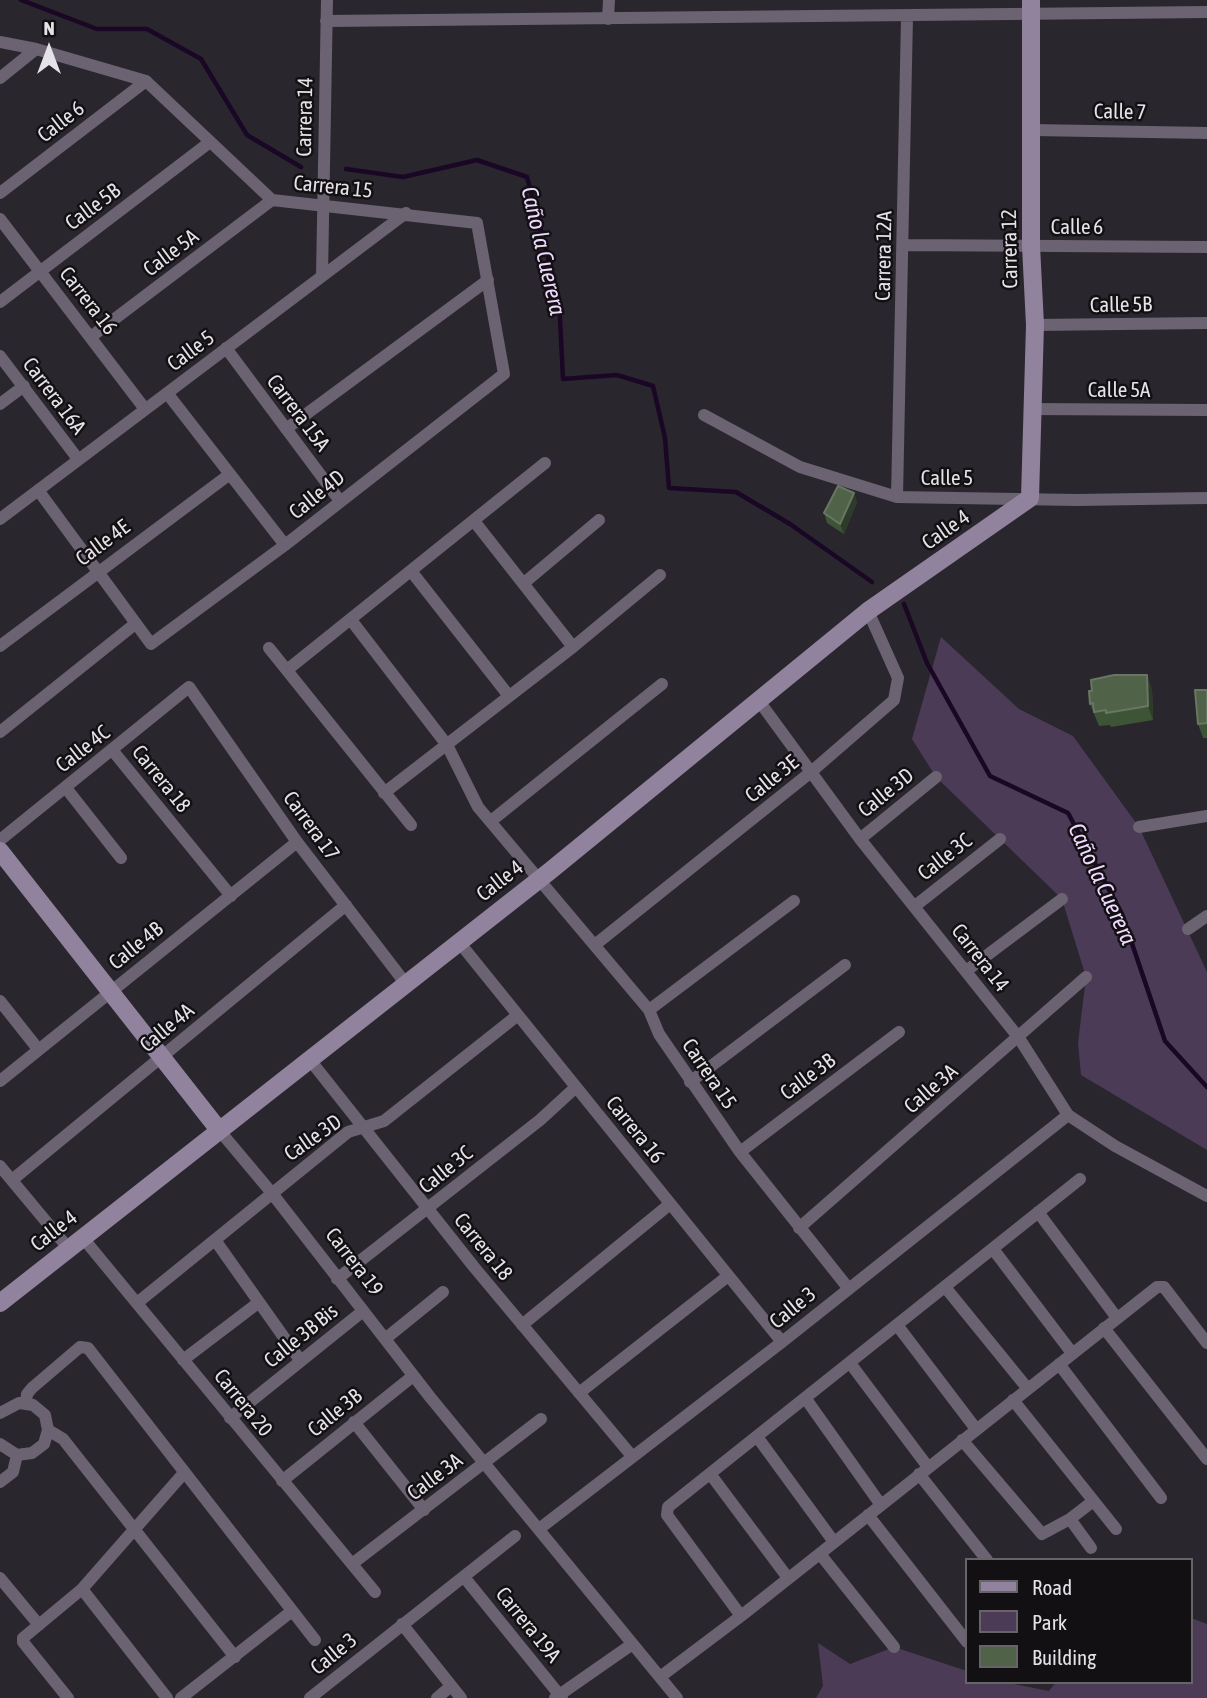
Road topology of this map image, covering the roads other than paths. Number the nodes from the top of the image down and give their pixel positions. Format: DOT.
graph roads {
  1 [pos="327,0"];
  2 [pos="609,0"];
  3 [pos="1031,7"];
  4 [pos="1207,12"];
  5 [pos="907,17"];
  6 [pos="608,19"];
  7 [pos="326,21"];
  8 [pos="0,43"];
  9 [pos="36,49"];
  10 [pos="0,78"];
  11 [pos="146,81"];
  12 [pos="1032,130"];
  13 [pos="1207,133"];
  14 [pos="210,142"];
  15 [pos="0,193"];
  16 [pos="272,200"];
  17 [pos="323,205"];
  18 [pos="406,213"];
  19 [pos="0,219"];
  20 [pos="904,245"];
  21 [pos="1031,246"];
  22 [pos="1207,247"];
  23 [pos="41,271"];
  24 [pos="322,276"];
  25 [pos="488,280"];
  26 [pos="0,302"];
  27 [pos="1207,323"];
  28 [pos="1035,325"];
  29 [pos="92,336"];
  30 [pos="226,348"];
  31 [pos="0,356"];
  32 [pos="504,374"];
  33 [pos="24,386"];
  34 [pos="167,393"];
  35 [pos="0,404"];
  36 [pos="145,409"];
  37 [pos="1030,409"];
  38 [pos="1207,410"];
  39 [pos="704,415"];
  40 [pos="286,429"];
  41 [pos="78,459"];
  42 [pos="545,463"];
  43 [pos="230,474"];
  44 [pos="38,490"];
  45 [pos="897,497"];
  46 [pos="1030,498"];
  47 [pos="1207,498"];
  48 [pos="340,501"];
  49 [pos="0,519"];
  50 [pos="599,520"];
  51 [pos="474,521"];
  52 [pos="285,545"];
  53 [pos="98,570"];
  54 [pos="411,571"];
  55 [pos="660,575"];
  56 [pos="524,583"];
  57 [pos="868,611"];
  58 [pos="351,620"];
  59 [pos="135,624"];
  60 [pos="0,646"];
  61 [pos="573,647"];
  62 [pos="269,648"];
  63 [pos="287,670"];
  64 [pos="662,684"];
  65 [pos="189,687"];
  66 [pos="509,696"];
  67 [pos="759,701"];
  68 [pos="2,727"];
  69 [pos="447,746"];
  70 [pos="113,751"];
  71 [pos="811,772"];
  72 [pos="936,777"];
  73 [pos="66,788"];
  74 [pos="384,793"];
  75 [pos="1207,816"];
  76 [pos="491,821"];
  77 [pos="411,825"];
  78 [pos="1139,827"];
  79 [pos="860,839"];
  80 [pos="1000,839"];
  81 [pos="0,840"];
  82 [pos="298,842"];
  83 [pos="0,851"];
  84 [pos="121,858"];
  85 [pos="539,879"];
  86 [pos="231,896"];
  87 [pos="1062,899"];
  88 [pos="794,901"];
  89 [pos="346,905"];
  90 [pos="915,906"];
  91 [pos="1207,916"];
  92 [pos="1188,929"];
  93 [pos="459,942"];
  94 [pos="596,944"];
  95 [pos="845,965"];
  96 [pos="966,971"];
  97 [pos="1086,977"];
  98 [pos="406,984"];
  99 [pos="110,991"];
  100 [pos="0,1001"];
  101 [pos="649,1010"];
  102 [pos="518,1015"];
  103 [pos="899,1032"];
  104 [pos="1019,1038"];
  105 [pos="38,1049"];
  106 [pos="162,1057"];
  107 [pos="310,1060"];
  108 [pos="0,1081"];
  109 [pos="690,1082"];
  110 [pos="576,1087"];
  111 [pos="1068,1115"];
  112 [pos="366,1127"];
  113 [pos="219,1130"];
  114 [pos="740,1152"];
  115 [pos="0,1166"];
  116 [pos="1080,1179"];
  117 [pos="12,1180"];
  118 [pos="271,1192"];
  119 [pos="1207,1196"];
  120 [pos="670,1204"];
  121 [pos="428,1209"];
  122 [pos="1038,1212"];
  123 [pos="799,1228"];
  124 [pos="215,1240"];
  125 [pos="76,1243"];
  126 [pos="992,1249"];
  127 [pos="728,1276"];
  128 [pos="337,1279"];
  129 [pos="945,1287"];
  130 [pos="849,1289"];
  131 [pos="443,1292"];
  132 [pos="0,1303"];
  133 [pos="137,1303"];
  134 [pos="258,1303"];
  135 [pos="363,1311"];
  136 [pos="1117,1318"];
  137 [pos="522,1325"];
  138 [pos="897,1325"];
  139 [pos="1104,1328"];
  140 [pos="385,1339"];
  141 [pos="782,1342"];
  142 [pos="1207,1343"];
  143 [pos="1072,1353"];
  144 [pos="183,1360"];
  145 [pos="300,1360"];
  146 [pos="850,1363"];
  147 [pos="1059,1364"];
  148 [pos="413,1376"];
  149 [pos="1028,1389"];
  150 [pos="579,1393"];
  151 [pos="806,1399"];
  152 [pos="1013,1400"];
  153 [pos="26,1403"];
  154 [pos="0,1413"];
  155 [pos="230,1419"];
  156 [pos="541,1419"];
  157 [pos="354,1422"];
  158 [pos="976,1429"];
  159 [pos="48,1430"];
  160 [pos="758,1438"];
  161 [pos="962,1440"];
  162 [pos="0,1444"];
  163 [pos="17,1455"];
  164 [pos="631,1455"];
  165 [pos="1207,1459"];
  166 [pos="485,1463"];
  167 [pos="924,1471"];
  168 [pos="183,1474"];
  169 [pos="711,1475"];
  170 [pos="282,1481"];
  171 [pos="0,1482"];
  172 [pos="1161,1498"];
  173 [pos="1092,1502"];
  174 [pos="881,1505"];
  175 [pos="424,1510"];
  176 [pos="868,1515"];
  177 [pos="1070,1520"];
  178 [pos="539,1529"];
  179 [pos="1116,1529"];
  180 [pos="134,1530"];
  181 [pos="515,1536"];
  182 [pos="834,1542"];
  183 [pos="1091,1548"];
  184 [pos="820,1554"];
  185 [pos="986,1558"];
  186 [pos="352,1564"];
  187 [pos="464,1577"];
  188 [pos="0,1578"];
  189 [pos="788,1578"];
  190 [pos="82,1589"];
  191 [pos="375,1592"];
  192 [pos="292,1611"];
  193 [pos="741,1616"];
  194 [pos="402,1624"];
  195 [pos="39,1625"];
  196 [pos="965,1639"];
  197 [pos="315,1640"];
  198 [pos="631,1645"];
  199 [pos="894,1647"];
  200 [pos="235,1657"];
  201 [pos="660,1676"];
  202 [pos="451,1686"];
  203 [pos="559,1697"];
  204 [pos="68,1698"];
  205 [pos="167,1698"];
  206 [pos="181,1698"];
  207 [pos="310,1698"];
  208 [pos="437,1698"];
  209 [pos="461,1698"];
  210 [pos="677,1698"];
  1 -- 7 [label="street, Carrera 14"];
  2 -- 6 [label="street"];
  3 -- 4 [label="street"];
  3 -- 5 [label="street"];
  3 -- 12 [label="street, Carrera 12"];
  5 -- 6 [label="street"];
  5 -- 20 [label="street, Carrera 12A"];
  6 -- 7 [label="street"];
  7 -- 17 [label="street, Carrera 14"];
  8 -- 9 [label="street, Carrera 15"];
  9 -- 10 [label="street"];
  9 -- 11 [label="street, Carrera 15"];
  11 -- 14 [label="street, Carrera 15"];
  11 -- 15 [label="street, Calle 6"];
  12 -- 13 [label="street, Calle 7"];
  12 -- 21 [label="street, Carrera 12"];
  14 -- 16 [label="street, Carrera 15"];
  14 -- 23 [label="street, Calle 5B"];
  16 -- 17 [label="street, Carrera 15"];
  16 -- 29 [label="street, Calle 5A"];
  17 -- 18 [label="street, Carrera 15"];
  17 -- 24 [label="street, Carrera 14"];
  18 -- 24 [label="street, Calle 5"];
  18 -- 25 [label="street, Carrera 15"];
  19 -- 23 [label="street, Carrera 16"];
  20 -- 21 [label="street, Calle 6"];
  20 -- 45 [label="street, Carrera 12A"];
  21 -- 22 [label="street, Calle 6"];
  21 -- 28 [label="street, Carrera 12"];
  23 -- 26 [label="street, Calle 5B"];
  23 -- 29 [label="street, Carrera 16"];
  24 -- 30 [label="street, Calle 5"];
  25 -- 32 [label="street, Carrera 15"];
  25 -- 40 [label="street"];
  27 -- 28 [label="street, Calle 5B"];
  28 -- 37 [label="street, Carrera 12"];
  29 -- 36 [label="street, Carrera 16"];
  30 -- 34 [label="street, Calle 5"];
  30 -- 40 [label="street, Carrera 15A"];
  31 -- 33 [label="street, Carrera 16A"];
  32 -- 48 [label="street, Calle 4D"];
  33 -- 35 [label="street"];
  33 -- 41 [label="street, Carrera 16A"];
  34 -- 36 [label="street, Calle 5"];
  34 -- 43 [label="street"];
  36 -- 41 [label="street, Calle 5"];
  37 -- 38 [label="street, Calle 5A"];
  37 -- 46 [label="street, Carrera 12"];
  39 -- 45 [label="street, Calle 5"];
  40 -- 48 [label="street, Carrera 15A"];
  41 -- 44 [label="street, Calle 5"];
  42 -- 51 [label="street"];
  43 -- 52 [label="street"];
  43 -- 53 [label="street, Calle 4E"];
  44 -- 49 [label="street, Calle 5"];
  44 -- 53 [label="street"];
  45 -- 46 [label="street, Calle 5"];
  46 -- 47 [label="street, Calle 5"];
  46 -- 57 [label="street, Calle 4"];
  48 -- 52 [label="street, Calle 4D"];
  50 -- 56 [label="street"];
  51 -- 54 [label="street"];
  51 -- 56 [label="street"];
  52 -- 59 [label="street, Calle 4D"];
  53 -- 59 [label="street"];
  53 -- 60 [label="street, Calle 4E"];
  54 -- 58 [label="street"];
  54 -- 66 [label="street"];
  55 -- 61 [label="street"];
  56 -- 61 [label="street"];
  57 -- 67 [label="street, Calle 4"];
  57 -- 71 [label="street, Calle 3E"];
  58 -- 63 [label="street"];
  58 -- 69 [label="street, Carrera 15"];
  59 -- 68 [label="street"];
  61 -- 66 [label="street"];
  62 -- 63 [label="street"];
  63 -- 74 [label="street"];
  64 -- 76 [label="street"];
  65 -- 70 [label="street, Calle 4C"];
  65 -- 82 [label="street, Carrera 17"];
  66 -- 69 [label="street"];
  67 -- 71 [label="street, Carrera 14"];
  67 -- 85 [label="street, Calle 4"];
  69 -- 74 [label="street"];
  69 -- 76 [label="street, Carrera 15"];
  70 -- 73 [label="street, Calle 4C"];
  70 -- 86 [label="street, Carrera 18"];
  71 -- 79 [label="street, Carrera 14"];
  71 -- 94 [label="street, Calle 3E"];
  72 -- 79 [label="street, Calle 3D"];
  73 -- 81 [label="street, Calle 4C"];
  73 -- 84 [label="street"];
  74 -- 77 [label="street"];
  75 -- 78 [label="street"];
  76 -- 85 [label="street, Carrera 15"];
  79 -- 90 [label="street, Carrera 14"];
  80 -- 90 [label="street, Calle 3C"];
  82 -- 86 [label="street, Calle 4B"];
  82 -- 89 [label="street, Carrera 17"];
  83 -- 99 [label="street, Carrera 19"];
  85 -- 93 [label="street, Calle 4"];
  85 -- 94 [label="street, Carrera 15"];
  86 -- 99 [label="street, Calle 4B"];
  87 -- 96 [label="street"];
  88 -- 101 [label="street"];
  89 -- 98 [label="street, Carrera 17"];
  89 -- 106 [label="street, Calle 4A"];
  90 -- 96 [label="street, Carrera 14"];
  91 -- 92 [label="street"];
  93 -- 98 [label="street, Calle 4"];
  93 -- 102 [label="street, Carrera 16"];
  94 -- 101 [label="street, Carrera 15"];
  95 -- 109 [label="street"];
  96 -- 104 [label="street, Carrera 14"];
  97 -- 104 [label="street, Calle 3A"];
  98 -- 107 [label="street, Calle 4"];
  99 -- 105 [label="street, Calle 4B"];
  99 -- 106 [label="street, Carrera 19"];
  100 -- 105 [label="street"];
  101 -- 109 [label="street, Carrera 15"];
  102 -- 110 [label="street, Carrera 16"];
  102 -- 112 [label="street, Calle 3D"];
  103 -- 114 [label="street, Calle 3B"];
  104 -- 111 [label="street, Carrera 14"];
  104 -- 123 [label="street, Calle 3A"];
  105 -- 108 [label="street, Calle 4B"];
  106 -- 113 [label="street, Carrera 19"];
  106 -- 117 [label="street, Calle 4A"];
  107 -- 112 [label="street, Carrera 18"];
  107 -- 113 [label="street, Calle 4"];
  109 -- 114 [label="street, Carrera 15"];
  110 -- 120 [label="street, Carrera 16"];
  110 -- 121 [label="street, Calle 3C"];
  111 -- 119 [label="street, Carrera 14"];
  111 -- 130 [label="street, Calle 3"];
  112 -- 118 [label="street, Calle 3D"];
  112 -- 121 [label="street, Carrera 18"];
  113 -- 118 [label="street, Carrera 19"];
  113 -- 125 [label="street, Calle 4"];
  114 -- 123 [label="street, Carrera 15"];
  115 -- 117 [label="street, Carrera 20"];
  116 -- 122 [label="street"];
  117 -- 125 [label="street, Carrera 20"];
  118 -- 124 [label="street, Calle 3D"];
  118 -- 128 [label="street, Carrera 19"];
  120 -- 127 [label="street, Carrera 16"];
  120 -- 137 [label="street"];
  121 -- 128 [label="street, Calle 3C"];
  121 -- 137 [label="street, Carrera 18"];
  122 -- 126 [label="street"];
  122 -- 136 [label="street"];
  123 -- 130 [label="street, Carrera 15"];
  124 -- 133 [label="street, Calle 3D"];
  124 -- 134 [label="street"];
  125 -- 132 [label="street, Calle 4"];
  125 -- 133 [label="street, Carrera 20"];
  126 -- 129 [label="street"];
  126 -- 143 [label="street"];
  127 -- 141 [label="street, Carrera 16"];
  127 -- 150 [label="street"];
  128 -- 135 [label="street, Carrera 19"];
  129 -- 138 [label="street"];
  129 -- 149 [label="street"];
  130 -- 141 [label="street, Calle 3"];
  131 -- 140 [label="street"];
  133 -- 144 [label="street, Carrera 20"];
  134 -- 144 [label="street"];
  134 -- 145 [label="street"];
  135 -- 140 [label="street, Carrera 19"];
  135 -- 145 [label="street, Calle 3B Bis"];
  136 -- 139 [label="street"];
  136 -- 142 [label="street"];
  137 -- 150 [label="street, Carrera 18"];
  138 -- 146 [label="street"];
  138 -- 158 [label="street"];
  139 -- 143 [label="street"];
  139 -- 165 [label="street"];
  140 -- 148 [label="street, Carrera 19"];
  141 -- 164 [label="street, Calle 3"];
  143 -- 147 [label="street"];
  144 -- 155 [label="street, Carrera 20"];
  145 -- 155 [label="street, Calle 3B Bis"];
  146 -- 151 [label="street"];
  146 -- 167 [label="street"];
  147 -- 149 [label="street"];
  147 -- 172 [label="street"];
  148 -- 157 [label="street, Calle 3B"];
  148 -- 166 [label="street, Carrera 19"];
  149 -- 152 [label="street"];
  150 -- 164 [label="street, Carrera 18"];
  151 -- 160 [label="street"];
  151 -- 174 [label="street"];
  152 -- 158 [label="street"];
  152 -- 173 [label="street"];
  153 -- 154 [label="street"];
  153 -- 159 [label="street"];
  153 -- 168 [label="street"];
  155 -- 170 [label="street, Carrera 20"];
  156 -- 166 [label="street, Calle 3A"];
  157 -- 170 [label="street, Calle 3B"];
  157 -- 175 [label="street"];
  158 -- 161 [label="street"];
  159 -- 163 [label="street"];
  159 -- 180 [label="street"];
  160 -- 169 [label="street"];
  160 -- 182 [label="street"];
  161 -- 167 [label="street"];
  161 -- 177 [label="street"];
  162 -- 163 [label="street"];
  163 -- 171 [label="street"];
  164 -- 178 [label="street, Calle 3"];
  166 -- 175 [label="street, Calle 3A"];
  166 -- 178 [label="street, Carrera 19"];
  167 -- 174 [label="street"];
  167 -- 185 [label="street"];
  168 -- 180 [label="street"];
  168 -- 192 [label="street"];
  169 -- 189 [label="street"];
  169 -- 193 [label="street"];
  170 -- 186 [label="street, Carrera 20"];
  173 -- 177 [label="street"];
  173 -- 179 [label="street"];
  174 -- 176 [label="street"];
  175 -- 186 [label="street, Calle 3A"];
  176 -- 182 [label="street"];
  176 -- 196 [label="street"];
  177 -- 183 [label="street"];
  178 -- 198 [label="street, Carrera 19"];
  180 -- 190 [label="street"];
  180 -- 200 [label="street"];
  181 -- 187 [label="street, Calle 3"];
  182 -- 184 [label="street"];
  184 -- 189 [label="street"];
  184 -- 199 [label="street"];
  186 -- 191 [label="street, Carrera 20"];
  187 -- 194 [label="street, Calle 3"];
  187 -- 203 [label="street, Carrera 19A"];
  188 -- 195 [label="street"];
  189 -- 193 [label="street"];
  190 -- 195 [label="street"];
  190 -- 205 [label="street"];
  192 -- 197 [label="street"];
  192 -- 200 [label="street"];
  193 -- 201 [label="street"];
  194 -- 202 [label="street"];
  194 -- 207 [label="street, Calle 3"];
  195 -- 204 [label="street"];
  198 -- 201 [label="street, Carrera 19"];
  198 -- 203 [label="street"];
  200 -- 206 [label="street"];
  201 -- 210 [label="street, Carrera 19"];
  202 -- 208 [label="street"];
  202 -- 209 [label="street"];
}
